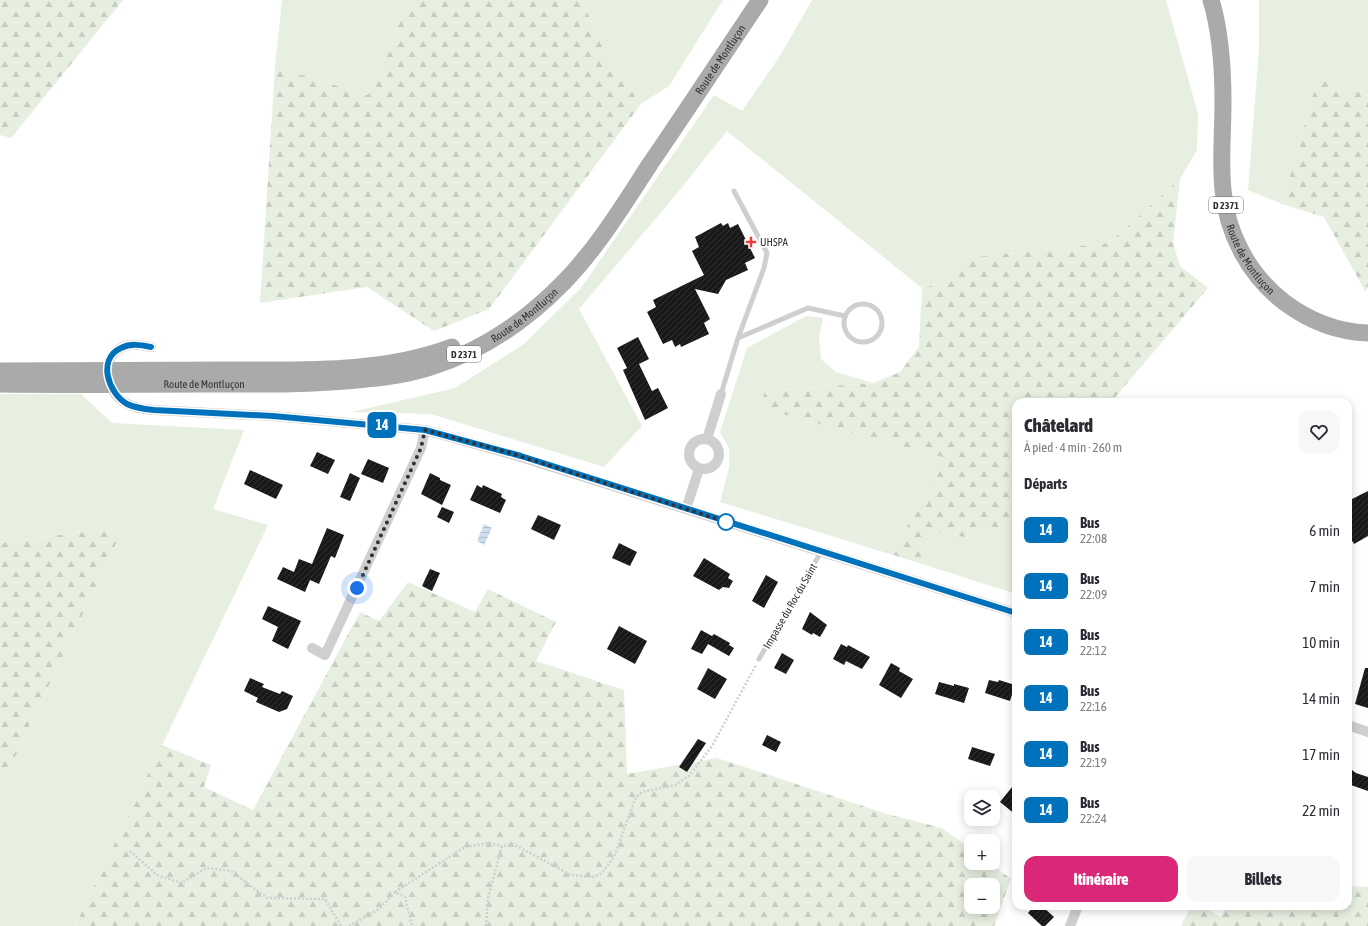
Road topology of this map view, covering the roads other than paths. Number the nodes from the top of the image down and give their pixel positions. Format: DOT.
graph roads {
  1 [pos="749,0"];
  2 [pos="760,0"];
  3 [pos="1211,0"];
  4 [pos="1221,0"];
  5 [pos="734,191"];
  6 [pos="845,316"];
  7 [pos="1368,325"];
  8 [pos="1368,333"];
  9 [pos="738,338"];
  10 [pos="151,347"];
  11 [pos="0,372"];
  12 [pos="108,377"];
  13 [pos="0,384"];
  14 [pos="721,394"];
  15 [pos="425,430"];
  16 [pos="707,439"];
  17 [pos="699,469"];
  18 [pos="686,509"];
  19 [pos="821,552"];
  20 [pos="1012,612"];
  21 [pos="312,648"];
  22 [pos="759,659"];
  23 [pos="1352,726"];
  24 [pos="1368,732"];
  25 [pos="1076,910"];
  26 [pos="1070,926"];
  1 -- 12 [label="main road, Route de Montluçon / D 2371"];
  2 -- 12 [label="main road, Route de Montluçon / D 2371"];
  3 -- 8 [label="main road, Route de Montluçon / D 2371"];
  4 -- 7 [label="main road, Route de Montluçon / D 2371"];
  5 -- 9 [label="lane"];
  6 -- 6 [label="lane"];
  6 -- 9 [label="lane"];
  9 -- 14 [label="lane"];
  10 -- 12 [label="street"];
  11 -- 12 [label="main road, Route de Montluçon / D 2371"];
  12 -- 13 [label="main road, Route de Montluçon / D 2371"];
  12 -- 15 [label="street"];
  14 -- 16 [label="street"];
  15 -- 18 [label="street"];
  15 -- 21 [label="street"];
  16 -- 17 [label="street"];
  16 -- 17 [label="street"];
  17 -- 18 [label="street"];
  18 -- 19 [label="street"];
  19 -- 20 [label="street"];
  19 -- 22 [label="lane, Impasse du Roc du Saint"];
  23 -- 24 [label="street"];
  25 -- 26 [label="street"];
}
